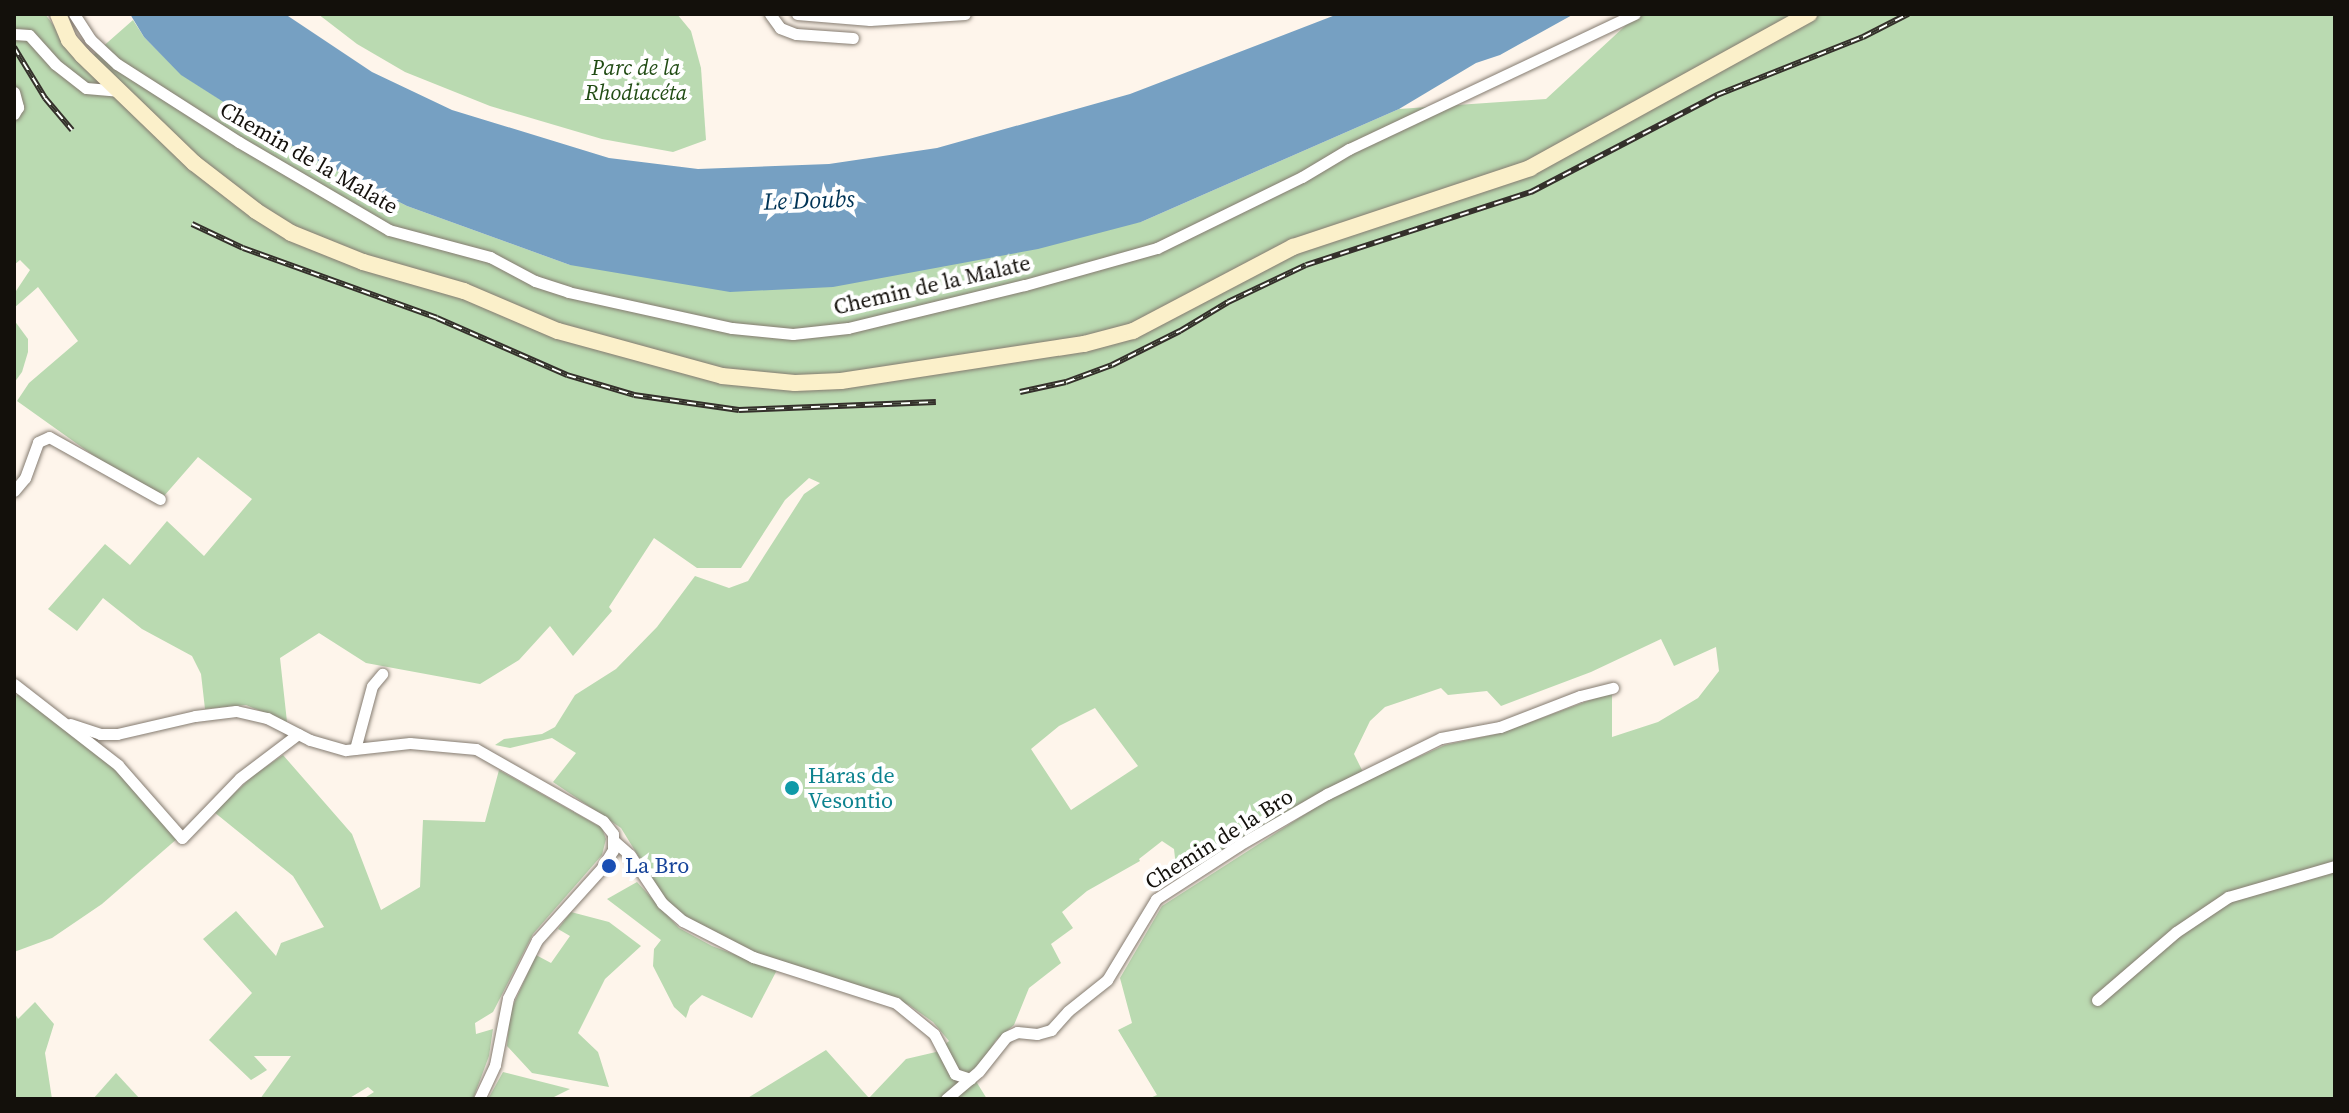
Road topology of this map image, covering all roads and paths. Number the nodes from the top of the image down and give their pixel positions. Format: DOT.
graph roads {
  1 [pos="58,14"];
  2 [pos="74,14"];
  3 [pos="770,14"];
  4 [pos="797,14"];
  5 [pos="965,14"];
  6 [pos="1635,14"];
  7 [pos="1809,14"];
  8 [pos="14,34"];
  9 [pos="853,38"];
  10 [pos="118,91"];
  11 [pos="14,92"];
  12 [pos="14,114"];
  13 [pos="14,491"];
  14 [pos="160,499"];
  15 [pos="382,674"];
  16 [pos="14,684"];
  17 [pos="1613,688"];
  18 [pos="70,724"];
  19 [pos="298,734"];
  20 [pos="355,749"];
  21 [pos="614,841"];
  22 [pos="2335,866"];
  23 [pos="2097,1000"];
  24 [pos="970,1079"];
  25 [pos="479,1099"];
  26 [pos="946,1099"];
  1 -- 10 [label="main road"];
  2 -- 6 [label="street, Chemin de la Malate"];
  3 -- 9 [label="street"];
  4 -- 5 [label="street"];
  7 -- 10 [label="main road"];
  8 -- 10 [label="street"];
  11 -- 12 [label="street"];
  13 -- 14 [label="street"];
  15 -- 20 [label="street"];
  16 -- 18 [label="street"];
  17 -- 24 [label="street, Chemin de la Bro"];
  18 -- 19 [label="street"];
  18 -- 19 [label="street"];
  19 -- 20 [label="street"];
  20 -- 21 [label="street"];
  21 -- 24 [label="street"];
  21 -- 25 [label="street"];
  22 -- 23 [label="street"];
  24 -- 26 [label="street, Chemin de la Bro"];
}
